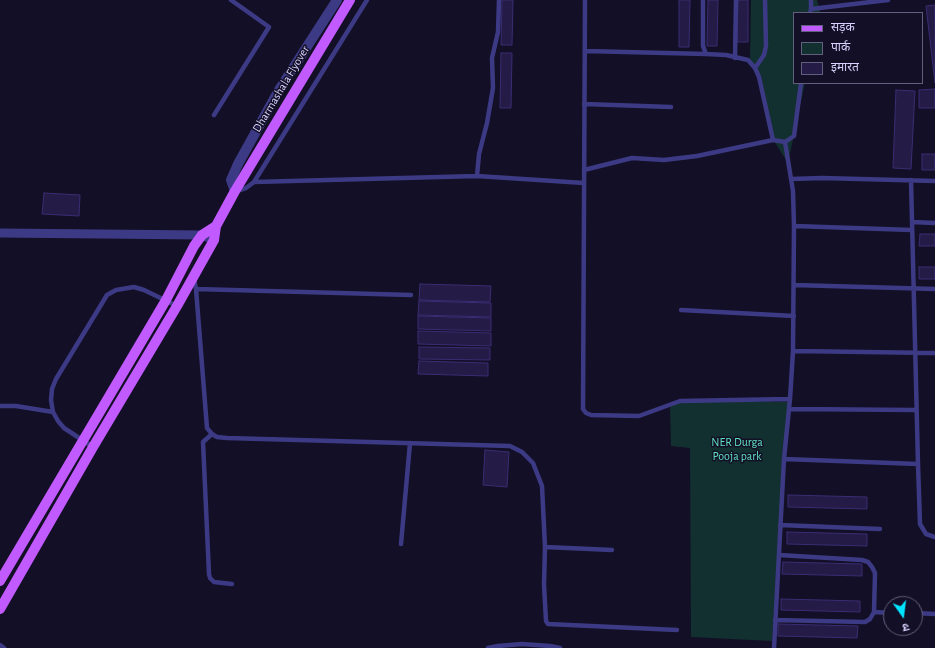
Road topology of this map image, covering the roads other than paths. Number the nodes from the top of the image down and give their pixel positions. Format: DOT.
graph roads {
  1 [pos="230,0"];
  2 [pos="337,0"];
  3 [pos="350,0"];
  4 [pos="367,0"];
  5 [pos="499,0"];
  6 [pos="585,0"];
  7 [pos="703,0"];
  8 [pos="736,0"];
  9 [pos="765,0"];
  10 [pos="810,0"];
  11 [pos="888,0"];
  12 [pos="810,11"];
  13 [pos="585,51"];
  14 [pos="706,54"];
  15 [pos="735,58"];
  16 [pos="755,68"];
  17 [pos="801,84"];
  18 [pos="584,104"];
  19 [pos="671,107"];
  20 [pos="214,115"];
  21 [pos="773,140"];
  22 [pos="785,142"];
  23 [pos="584,170"];
  24 [pos="477,176"];
  25 [pos="791,179"];
  26 [pos="911,180"];
  27 [pos="935,181"];
  28 [pos="254,182"];
  29 [pos="584,183"];
  30 [pos="235,191"];
  31 [pos="912,222"];
  32 [pos="935,223"];
  33 [pos="216,226"];
  34 [pos="794,226"];
  35 [pos="912,230"];
  36 [pos="0,233"];
  37 [pos="202,235"];
  38 [pos="214,240"];
  39 [pos="194,276"];
  40 [pos="794,285"];
  41 [pos="196,289"];
  42 [pos="913,289"];
  43 [pos="935,289"];
  44 [pos="411,295"];
  45 [pos="166,300"];
  46 [pos="177,306"];
  47 [pos="681,310"];
  48 [pos="794,316"];
  49 [pos="794,351"];
  50 [pos="914,353"];
  51 [pos="935,353"];
  52 [pos="790,400"];
  53 [pos="0,406"];
  54 [pos="789,409"];
  55 [pos="916,410"];
  56 [pos="53,412"];
  57 [pos="212,434"];
  58 [pos="82,441"];
  59 [pos="410,443"];
  60 [pos="93,447"];
  61 [pos="784,459"];
  62 [pos="918,464"];
  63 [pos="780,525"];
  64 [pos="880,529"];
  65 [pos="935,537"];
  66 [pos="401,544"];
  67 [pos="545,547"];
  68 [pos="612,550"];
  69 [pos="779,555"];
  70 [pos="0,581"];
  71 [pos="232,584"];
  72 [pos="0,609"];
  73 [pos="874,612"];
  74 [pos="883,613"];
  75 [pos="923,614"];
  76 [pos="935,614"];
  77 [pos="775,620"];
  78 [pos="677,630"];
  79 [pos="0,645"];
  80 [pos="4,648"];
  81 [pos="488,648"];
  82 [pos="560,648"];
  83 [pos="774,648"];
  1 -- 20 [label="lane"];
  2 -- 30 [label="street"];
  3 -- 30 [label="main road, Dharmashala Flyover"];
  4 -- 28 [label="lane"];
  5 -- 24 [label="lane"];
  6 -- 13 [label="lane"];
  7 -- 14 [label="lane"];
  8 -- 15 [label="lane"];
  9 -- 16 [label="lane"];
  10 -- 12 [label="lane"];
  11 -- 12 [label="lane"];
  13 -- 14 [label="lane"];
  13 -- 18 [label="lane"];
  14 -- 15 [label="lane"];
  15 -- 16 [label="lane"];
  16 -- 21 [label="lane"];
  17 -- 22 [label="lane"];
  18 -- 19 [label="lane"];
  18 -- 23 [label="lane"];
  21 -- 22 [label="lane"];
  21 -- 23 [label="lane"];
  22 -- 25 [label="lane"];
  23 -- 29 [label="lane"];
  24 -- 28 [label="lane"];
  24 -- 29 [label="lane"];
  25 -- 26 [label="lane"];
  25 -- 34 [label="lane"];
  26 -- 27 [label="lane"];
  26 -- 31 [label="lane"];
  28 -- 30 [label="lane"];
  29 -- 52 [label="lane"];
  30 -- 33 [label="main road, Dharmashala Flyover"];
  31 -- 32 [label="lane"];
  31 -- 35 [label="lane"];
  33 -- 37 [label="main road"];
  33 -- 38 [label="main road"];
  34 -- 35 [label="lane"];
  34 -- 40 [label="lane"];
  35 -- 42 [label="lane"];
  36 -- 37 [label="street"];
  37 -- 38 [label="street"];
  37 -- 45 [label="main road"];
  38 -- 39 [label="main road"];
  39 -- 41 [label="lane"];
  39 -- 46 [label="main road"];
  40 -- 42 [label="lane"];
  40 -- 48 [label="lane"];
  41 -- 44 [label="lane"];
  41 -- 57 [label="lane"];
  42 -- 43 [label="lane"];
  42 -- 50 [label="lane"];
  45 -- 46 [label="lane"];
  45 -- 56 [label="lane"];
  45 -- 58 [label="main road"];
  46 -- 60 [label="main road"];
  47 -- 48 [label="lane"];
  48 -- 49 [label="lane"];
  49 -- 50 [label="lane"];
  49 -- 52 [label="lane"];
  50 -- 51 [label="lane"];
  50 -- 55 [label="lane"];
  52 -- 54 [label="lane"];
  53 -- 56 [label="lane"];
  54 -- 55 [label="lane"];
  54 -- 61 [label="lane"];
  55 -- 62 [label="lane"];
  56 -- 58 [label="lane"];
  57 -- 59 [label="lane"];
  57 -- 71 [label="lane"];
  58 -- 60 [label="lane"];
  58 -- 70 [label="main road"];
  59 -- 66 [label="lane"];
  59 -- 67 [label="lane"];
  60 -- 72 [label="main road"];
  61 -- 62 [label="lane"];
  61 -- 63 [label="lane"];
  62 -- 65 [label="lane"];
  63 -- 64 [label="lane"];
  63 -- 69 [label="lane"];
  67 -- 68 [label="lane"];
  67 -- 78 [label="lane"];
  69 -- 73 [label="lane"];
  69 -- 77 [label="lane"];
  73 -- 74 [label="lane"];
  73 -- 77 [label="lane"];
  75 -- 76 [label="lane"];
  77 -- 83 [label="lane"];
  79 -- 80 [label="lane"];
  81 -- 82 [label="lane"];
}
